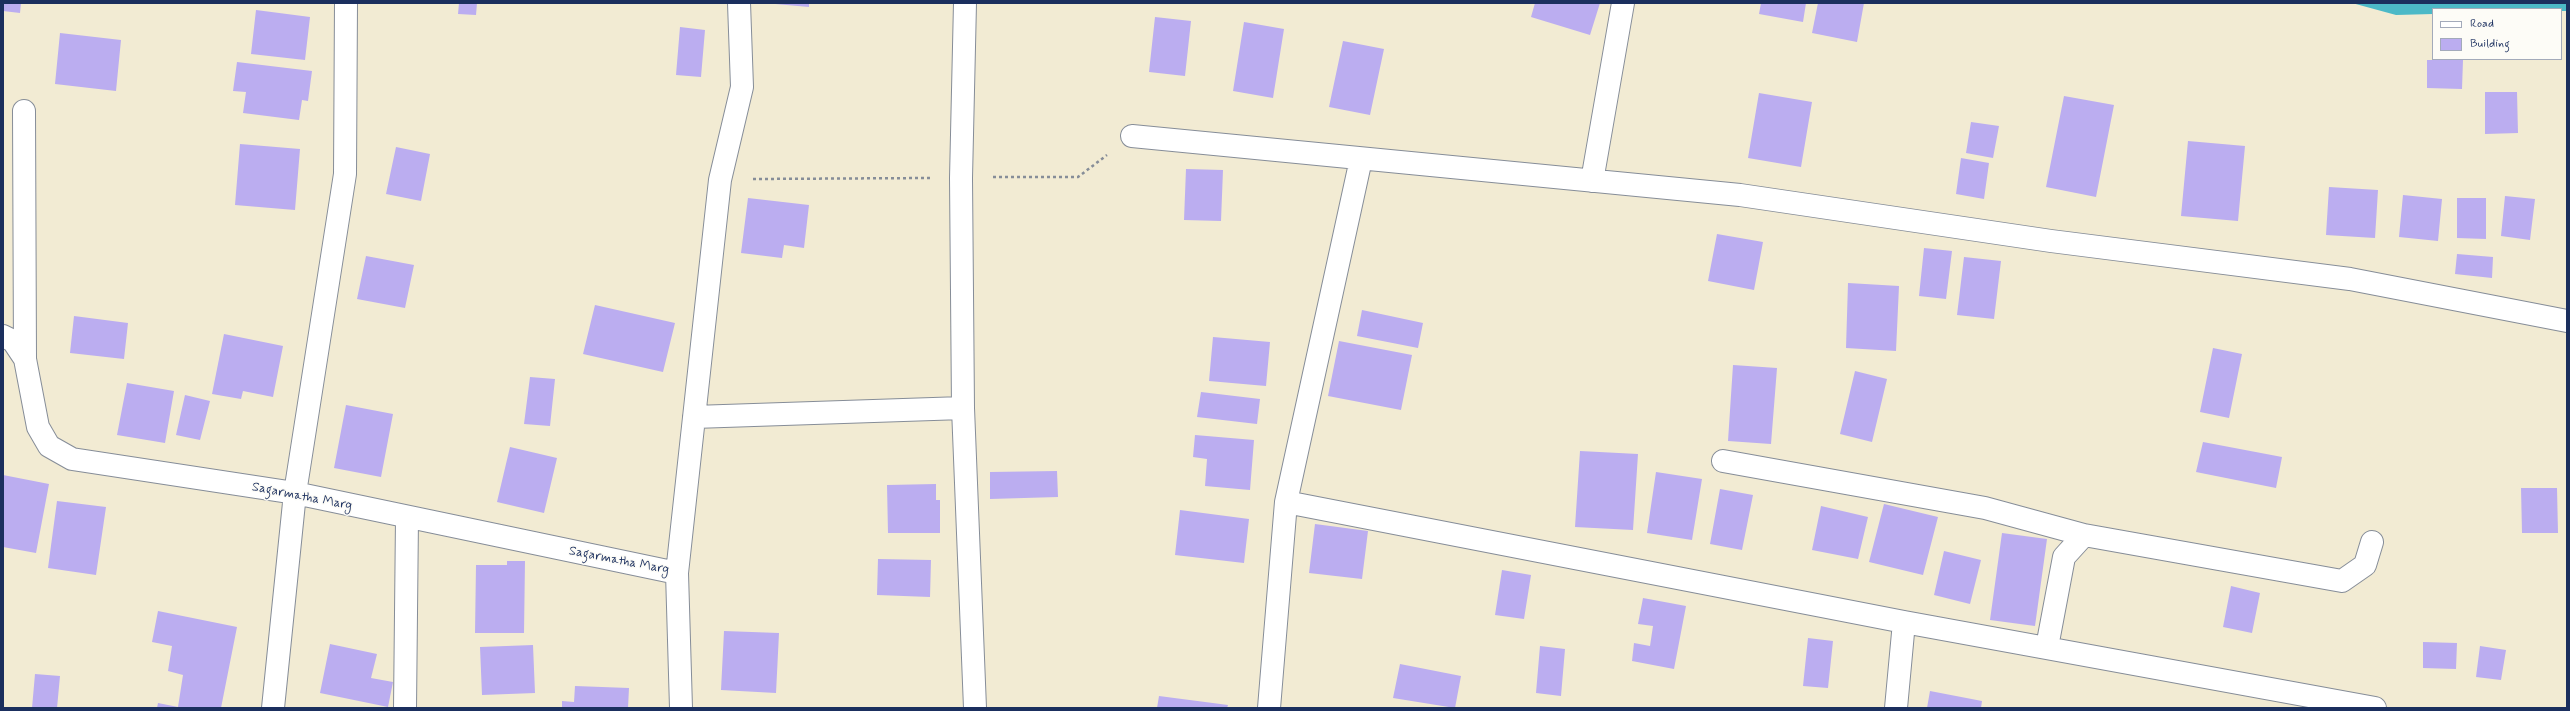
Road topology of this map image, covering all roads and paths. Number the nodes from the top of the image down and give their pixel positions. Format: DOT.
graph roads {
  1 [pos="346,3"];
  2 [pos="739,3"];
  3 [pos="965,3"];
  4 [pos="1623,3"];
  5 [pos="24,111"];
  6 [pos="1132,136"];
  7 [pos="1361,159"];
  8 [pos="1592,181"];
  9 [pos="2567,321"];
  10 [pos="3,336"];
  11 [pos="24,359"];
  12 [pos="963,408"];
  13 [pos="694,417"];
  14 [pos="1723,461"];
  15 [pos="295,493"];
  16 [pos="1286,502"];
  17 [pos="407,518"];
  18 [pos="2084,535"];
  19 [pos="2372,542"];
  20 [pos="677,573"];
  21 [pos="1904,622"];
  22 [pos="2047,648"];
  23 [pos="273,708"];
  24 [pos="405,708"];
  25 [pos="681,708"];
  26 [pos="975,708"];
  27 [pos="1269,708"];
  28 [pos="1896,708"];
  29 [pos="2375,708"];
  1 -- 15 [label="street"];
  2 -- 13 [label="street"];
  3 -- 12 [label="street"];
  4 -- 8 [label="street"];
  5 -- 11 [label="street"];
  6 -- 7 [label="street"];
  7 -- 8 [label="street"];
  7 -- 16 [label="street"];
  8 -- 9 [label="street"];
  10 -- 11 [label="street, Sagarmatha Marg"];
  11 -- 15 [label="street, Sagarmatha Marg"];
  12 -- 13 [label="street"];
  12 -- 26 [label="street"];
  13 -- 20 [label="street"];
  14 -- 18 [label="street"];
  15 -- 17 [label="street, Sagarmatha Marg"];
  15 -- 23 [label="street"];
  16 -- 21 [label="street"];
  16 -- 27 [label="street"];
  17 -- 20 [label="street, Sagarmatha Marg"];
  17 -- 24 [label="street"];
  18 -- 19 [label="street"];
  18 -- 22 [label="street"];
  20 -- 25 [label="street"];
  21 -- 22 [label="street"];
  21 -- 28 [label="street"];
  22 -- 29 [label="street"];
}
